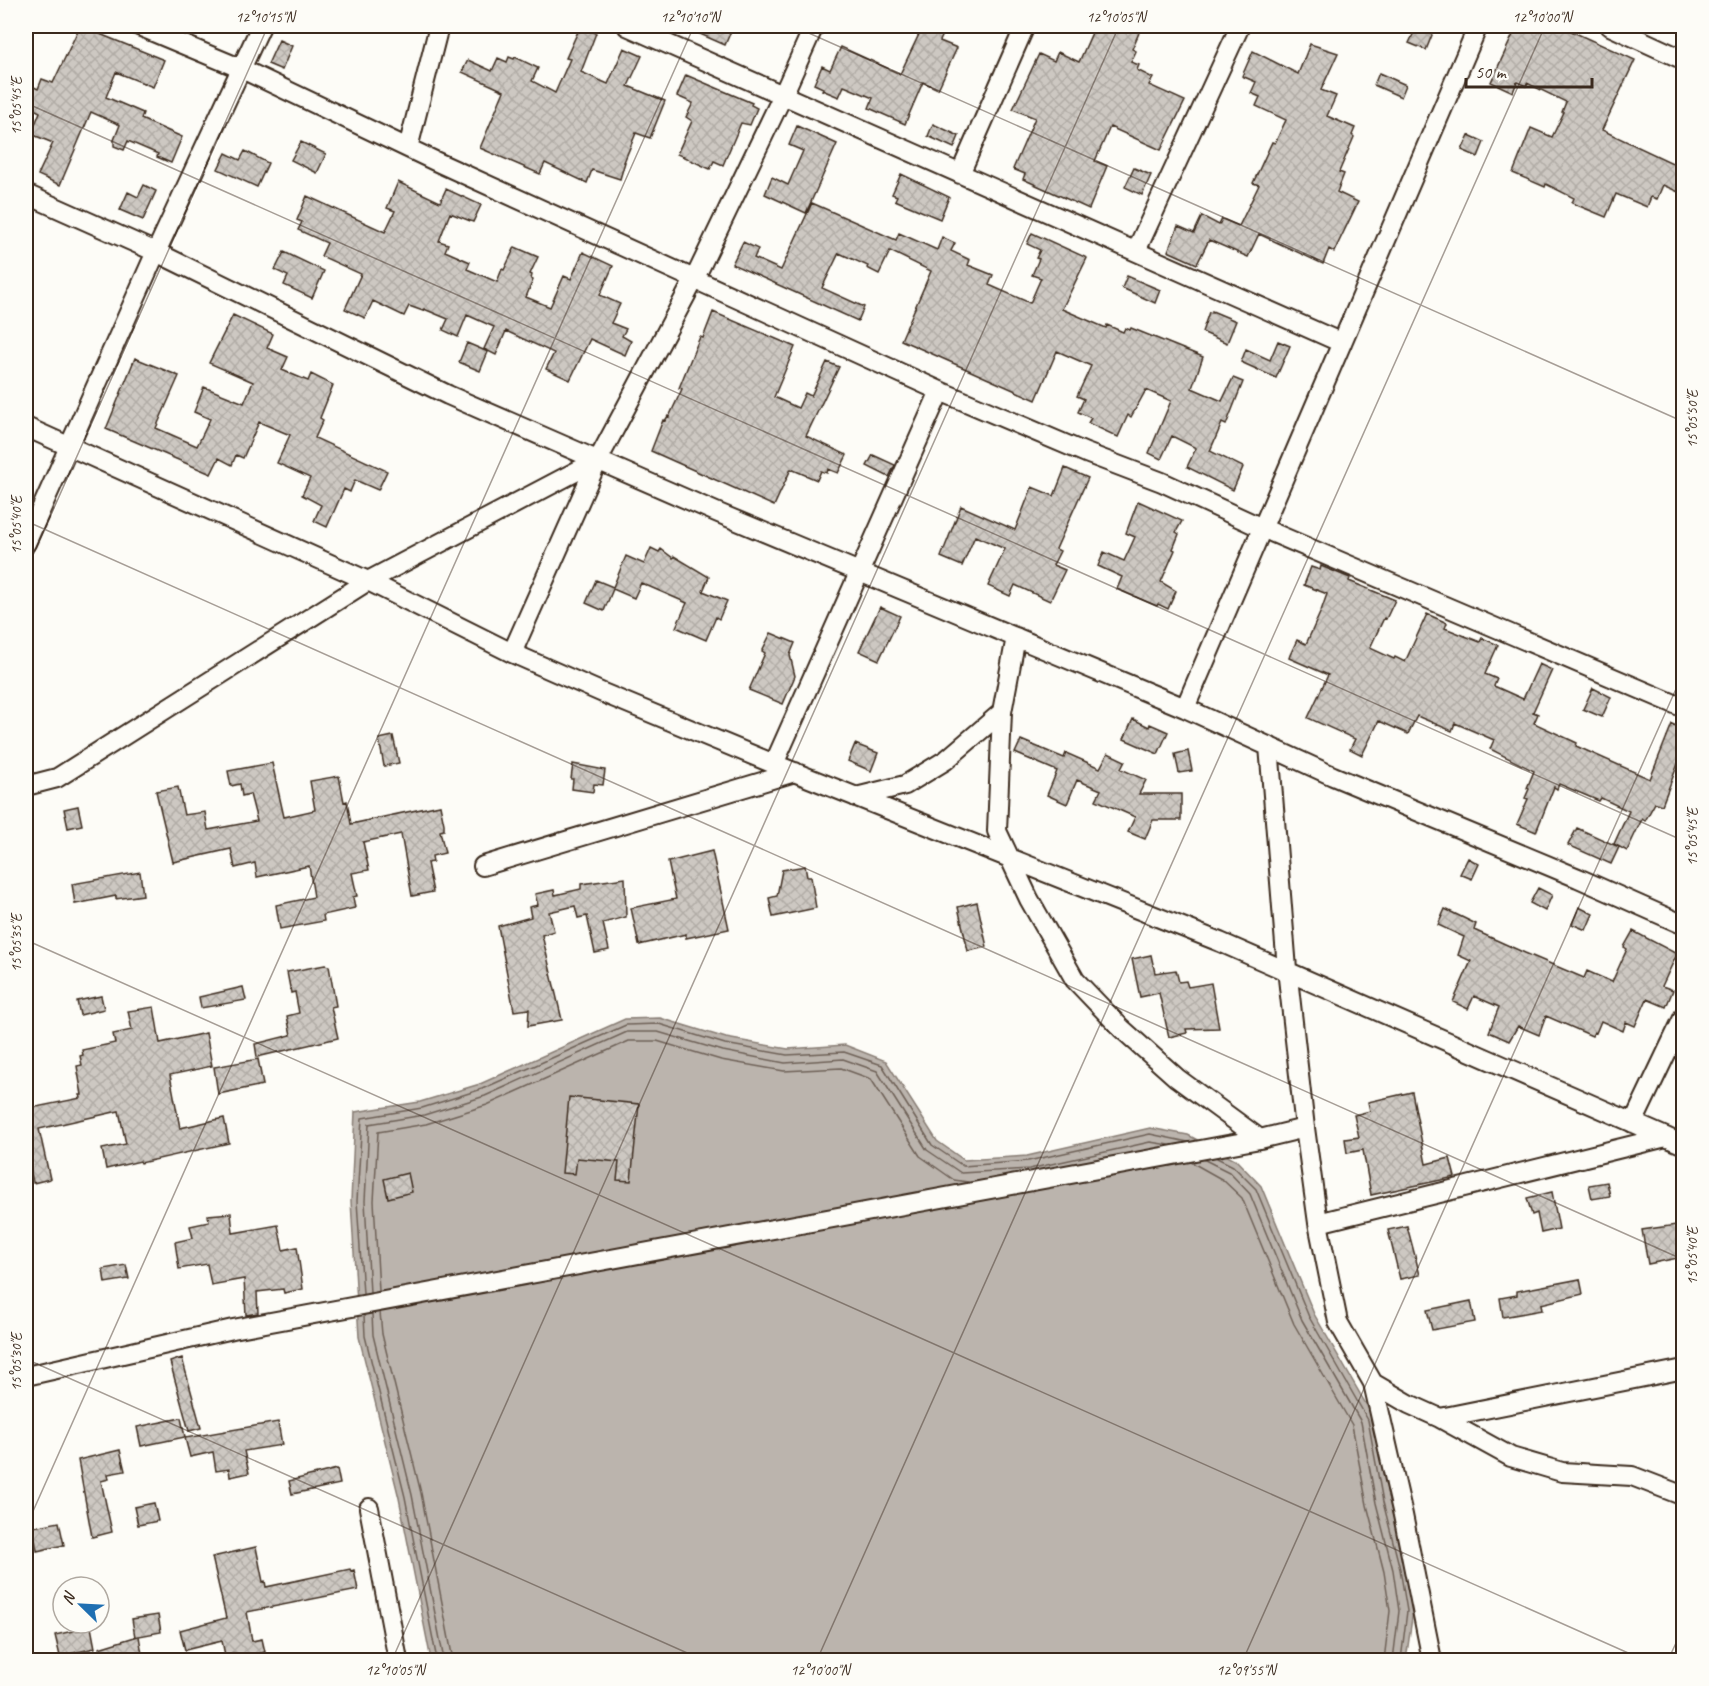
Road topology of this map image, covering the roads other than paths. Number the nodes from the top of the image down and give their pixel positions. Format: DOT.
graph roads {
  1 [pos="139,26"];
  2 [pos="261,26"];
  3 [pos="439,26"];
  4 [pos="627,26"];
  5 [pos="814,26"];
  6 [pos="1025,26"];
  7 [pos="1240,26"];
  8 [pos="1478,26"];
  9 [pos="1610,26"];
  10 [pos="1683,60"];
  11 [pos="242,69"];
  12 [pos="783,95"];
  13 [pos="408,148"];
  14 [pos="960,174"];
  15 [pos="26,194"];
  16 [pos="1137,251"];
  17 [pos="156,252"];
  18 [pos="694,280"];
  19 [pos="1342,343"];
  20 [pos="940,391"];
  21 [pos="26,427"];
  22 [pos="68,446"];
  23 [pos="598,460"];
  24 [pos="1262,528"];
  25 [pos="26,543"];
  26 [pos="859,572"];
  27 [pos="368,581"];
  28 [pos="1016,637"];
  29 [pos="513,653"];
  30 [pos="1185,708"];
  31 [pos="1683,708"];
  32 [pos="1002,712"];
  33 [pos="1269,746"];
  34 [pos="774,764"];
  35 [pos="795,772"];
  36 [pos="26,786"];
  37 [pos="856,797"];
  38 [pos="1009,857"];
  39 [pos="483,866"];
  40 [pos="1683,925"];
  41 [pos="1287,969"];
  42 [pos="1683,1016"];
  43 [pos="1633,1123"];
  44 [pos="1305,1128"];
  45 [pos="1666,1137"];
  46 [pos="1260,1139"];
  47 [pos="1683,1145"];
  48 [pos="1318,1223"];
  49 [pos="1683,1369"];
  50 [pos="26,1376"];
  51 [pos="1373,1383"];
  52 [pos="1440,1418"];
  53 [pos="1683,1496"];
  54 [pos="369,1508"];
  55 [pos="398,1660"];
  56 [pos="1432,1660"];
  1 -- 11 [label="street"];
  2 -- 11 [label="street"];
  3 -- 13 [label="street"];
  4 -- 12 [label="street"];
  5 -- 12 [label="street"];
  6 -- 14 [label="street"];
  7 -- 16 [label="street"];
  8 -- 19 [label="street"];
  9 -- 10 [label="street"];
  11 -- 13 [label="street"];
  11 -- 17 [label="street"];
  12 -- 14 [label="street"];
  12 -- 18 [label="street"];
  13 -- 18 [label="street"];
  14 -- 16 [label="street"];
  15 -- 17 [label="street"];
  16 -- 19 [label="street"];
  17 -- 22 [label="street"];
  17 -- 23 [label="street"];
  18 -- 20 [label="street"];
  18 -- 23 [label="street"];
  19 -- 24 [label="street"];
  20 -- 24 [label="street"];
  20 -- 26 [label="street"];
  21 -- 22 [label="street"];
  22 -- 25 [label="street"];
  22 -- 27 [label="street"];
  23 -- 26 [label="street"];
  23 -- 27 [label="street"];
  23 -- 29 [label="street"];
  24 -- 30 [label="street"];
  24 -- 31 [label="street"];
  26 -- 28 [label="street"];
  26 -- 34 [label="street"];
  27 -- 29 [label="street"];
  27 -- 36 [label="street"];
  28 -- 30 [label="street"];
  28 -- 32 [label="street"];
  29 -- 34 [label="street"];
  30 -- 33 [label="street"];
  32 -- 37 [label="street"];
  32 -- 38 [label="street"];
  33 -- 40 [label="street"];
  33 -- 41 [label="street"];
  34 -- 35 [label="street"];
  35 -- 37 [label="street"];
  35 -- 39 [label="street"];
  37 -- 38 [label="street"];
  38 -- 41 [label="street"];
  38 -- 46 [label="street"];
  41 -- 43 [label="street"];
  41 -- 44 [label="street"];
  42 -- 43 [label="street"];
  43 -- 45 [label="street"];
  44 -- 46 [label="street"];
  44 -- 48 [label="street"];
  45 -- 47 [label="street"];
  45 -- 48 [label="street"];
  46 -- 50 [label="street"];
  48 -- 51 [label="street"];
  49 -- 52 [label="street"];
  51 -- 52 [label="street"];
  51 -- 56 [label="street"];
  52 -- 53 [label="street"];
  54 -- 55 [label="street"];
}
